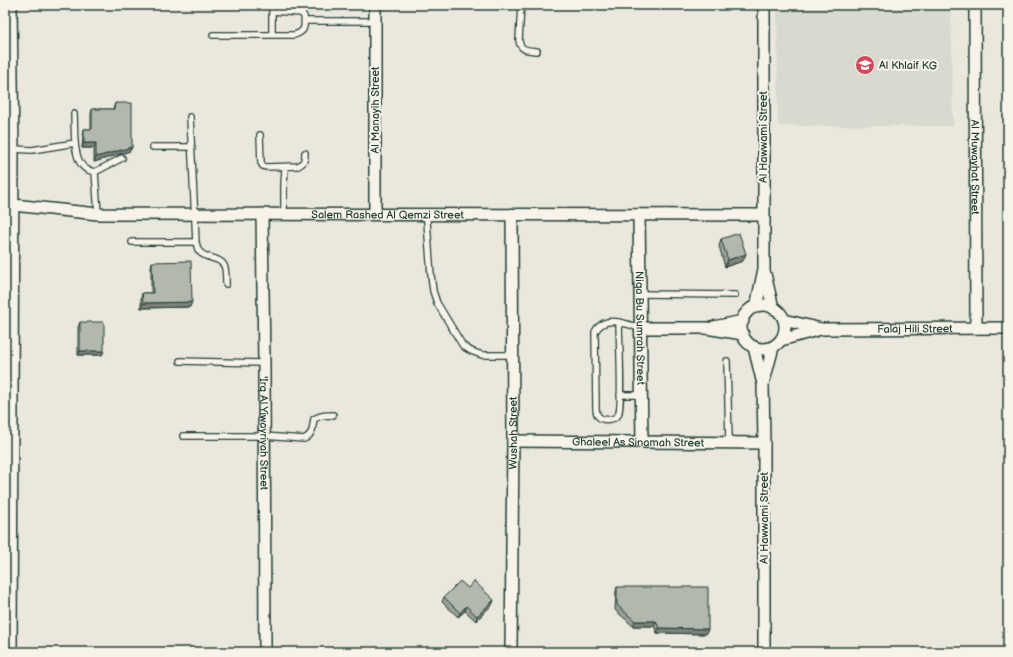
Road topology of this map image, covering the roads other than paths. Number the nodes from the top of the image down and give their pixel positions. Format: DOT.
graph roads {
  1 [pos="11,5"];
  2 [pos="375,5"];
  3 [pos="521,5"];
  4 [pos="764,5"];
  5 [pos="975,5"];
  6 [pos="272,8"];
  7 [pos="305,21"];
  8 [pos="375,21"];
  9 [pos="8,26"];
  10 [pos="213,35"];
  11 [pos="272,35"];
  12 [pos="537,51"];
  13 [pos="74,114"];
  14 [pos="190,117"];
  15 [pos="9,124"];
  16 [pos="260,135"];
  17 [pos="75,143"];
  18 [pos="153,147"];
  19 [pos="192,147"];
  20 [pos="13,149"];
  21 [pos="305,153"];
  22 [pos="122,158"];
  23 [pos="285,167"];
  24 [pos="96,172"];
  25 [pos="13,205"];
  26 [pos="98,214"];
  27 [pos="195,214"];
  28 [pos="262,214"];
  29 [pos="284,214"];
  30 [pos="375,214"];
  31 [pos="427,214"];
  32 [pos="512,214"];
  33 [pos="639,214"];
  34 [pos="763,215"];
  35 [pos="132,242"];
  36 [pos="196,242"];
  37 [pos="764,269"];
  38 [pos="226,284"];
  39 [pos="640,294"];
  40 [pos="735,295"];
  41 [pos="756,307"];
  42 [pos="773,308"];
  43 [pos="784,320"];
  44 [pos="743,321"];
  45 [pos="619,322"];
  46 [pos="640,328"];
  47 [pos="706,328"];
  48 [pos="976,328"];
  49 [pos="1008,328"];
  50 [pos="821,329"];
  51 [pos="743,334"];
  52 [pos="777,343"];
  53 [pos="754,347"];
  54 [pos="512,355"];
  55 [pos="180,361"];
  56 [pos="727,361"];
  57 [pos="264,363"];
  58 [pos="764,384"];
  59 [pos="641,395"];
  60 [pos="620,396"];
  61 [pos="333,415"];
  62 [pos="183,436"];
  63 [pos="264,436"];
  64 [pos="513,441"];
  65 [pos="642,442"];
  66 [pos="729,442"];
  67 [pos="764,443"];
  68 [pos="11,652"];
  69 [pos="265,652"];
  70 [pos="511,652"];
  71 [pos="764,652"];
  1 -- 9 [label="street"];
  2 -- 8 [label="street, Al Manayih Street"];
  3 -- 12 [label="lane"];
  4 -- 34 [label="street, Al Hawwami Street"];
  5 -- 48 [label="street, Al Muwayhat Street"];
  6 -- 7 [label="lane"];
  6 -- 11 [label="lane"];
  7 -- 8 [label="lane"];
  7 -- 11 [label="lane"];
  8 -- 30 [label="street, Al Manayih Street"];
  9 -- 15 [label="street"];
  10 -- 11 [label="lane"];
  13 -- 17 [label="lane"];
  14 -- 19 [label="lane"];
  15 -- 20 [label="street"];
  16 -- 23 [label="lane"];
  17 -- 20 [label="lane"];
  17 -- 24 [label="lane"];
  18 -- 19 [label="lane"];
  19 -- 27 [label="lane"];
  20 -- 25 [label="street"];
  21 -- 23 [label="lane"];
  22 -- 24 [label="lane"];
  23 -- 29 [label="lane"];
  24 -- 26 [label="lane"];
  25 -- 26 [label="street, Salem Rashed Al Qemzi Street"];
  25 -- 68 [label="street"];
  26 -- 27 [label="street, Salem Rashed Al Qemzi Street"];
  27 -- 28 [label="street, Salem Rashed Al Qemzi Street"];
  27 -- 36 [label="lane"];
  28 -- 29 [label="street, Salem Rashed Al Qemzi Street"];
  28 -- 57 [label="street, 'Irq Al Yiwayriyah Street"];
  29 -- 30 [label="street, Salem Rashed Al Qemzi Street"];
  30 -- 31 [label="street, Salem Rashed Al Qemzi Street"];
  31 -- 32 [label="street, Salem Rashed Al Qemzi Street"];
  31 -- 54 [label="lane"];
  32 -- 33 [label="street, Salem Rashed Al Qemzi Street"];
  32 -- 54 [label="street, Wushah Street"];
  33 -- 34 [label="street, Salem Rashed Al Qemzi Street"];
  33 -- 39 [label="street, Niqa Bu Sumrah Street"];
  34 -- 37 [label="street, Al Hawwami Street"];
  35 -- 36 [label="lane"];
  36 -- 38 [label="lane"];
  37 -- 41 [label="street, Al Hawwami Street"];
  37 -- 42 [label="street, Al Hawwami Street"];
  39 -- 40 [label="lane"];
  39 -- 46 [label="street, Niqa Bu Sumrah Street"];
  41 -- 42 [label="street"];
  41 -- 44 [label="street"];
  42 -- 43 [label="street"];
  43 -- 50 [label="street, Falaj Hili Street"];
  43 -- 52 [label="street"];
  44 -- 47 [label="street"];
  44 -- 51 [label="street"];
  45 -- 46 [label="lane"];
  45 -- 60 [label="lane"];
  45 -- 60 [label="lane"];
  46 -- 47 [label="street"];
  46 -- 59 [label="street, Niqa Bu Sumrah Street"];
  47 -- 51 [label="street"];
  48 -- 49 [label="street, Falaj Hili Street"];
  48 -- 50 [label="street, Falaj Hili Street"];
  50 -- 52 [label="street, Falaj Hili Street"];
  51 -- 53 [label="street"];
  52 -- 53 [label="street"];
  52 -- 58 [label="street, Al Hawwami Street"];
  53 -- 58 [label="street, Al Hawwami Street"];
  54 -- 64 [label="street, Wushah Street"];
  55 -- 57 [label="lane"];
  56 -- 66 [label="lane"];
  57 -- 63 [label="street, 'Irq Al Yiwayriyah Street"];
  58 -- 67 [label="street, Al Hawwami Street"];
  59 -- 60 [label="lane"];
  59 -- 65 [label="street, Niqa Bu Sumrah Street"];
  61 -- 63 [label="lane"];
  62 -- 63 [label="lane"];
  63 -- 69 [label="street, 'Irq Al Yiwayriyah Street"];
  64 -- 65 [label="street, Ghaleel As Sinamah Street"];
  64 -- 70 [label="street, Wushah Street"];
  65 -- 66 [label="street, Ghaleel As Sinamah Street"];
  66 -- 67 [label="street, Ghaleel As Sinamah Street"];
  67 -- 71 [label="street, Al Hawwami Street"];
}
